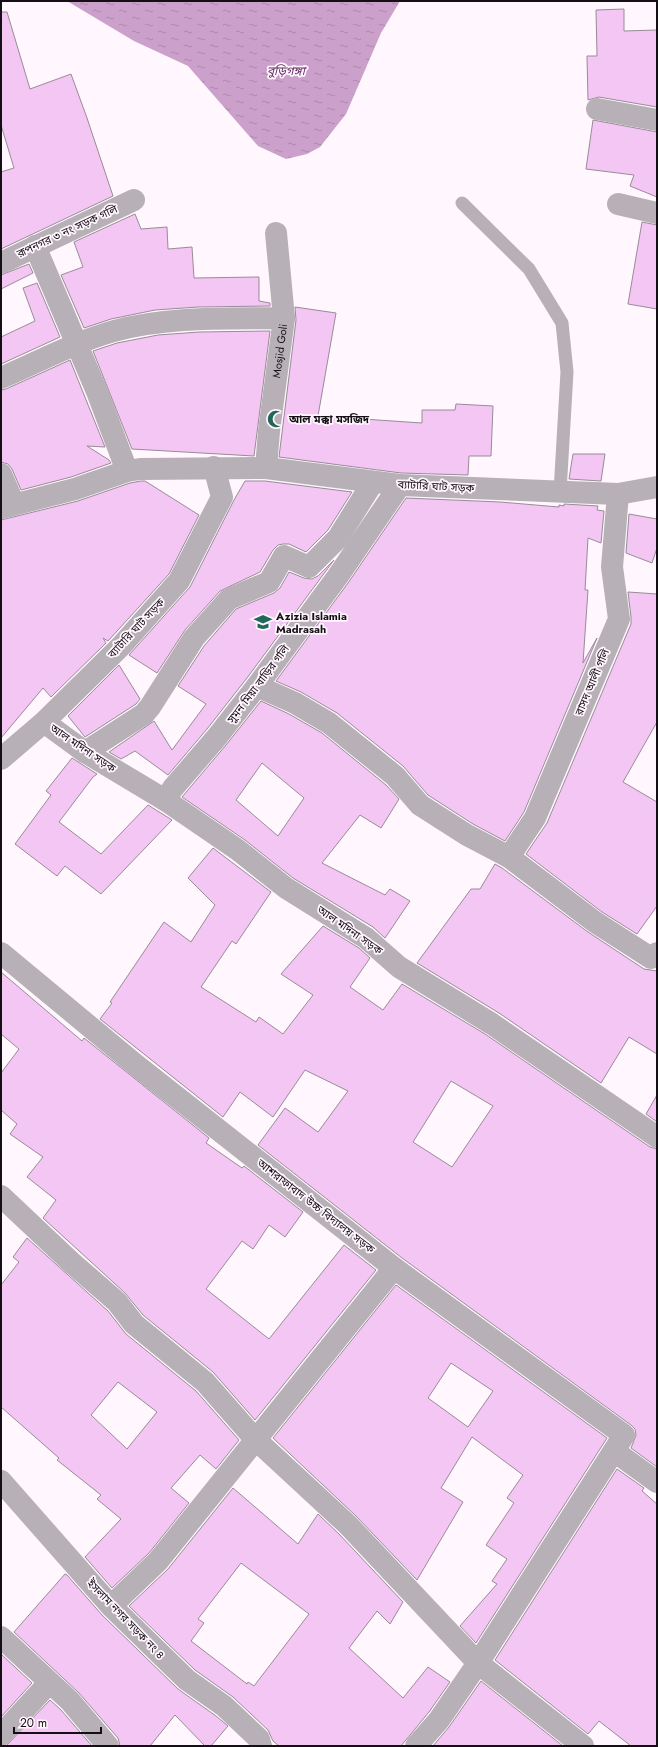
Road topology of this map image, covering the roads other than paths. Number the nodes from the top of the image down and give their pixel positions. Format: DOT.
graph roads {
  1 [pos="597,109"];
  2 [pos="657,120"];
  3 [pos="134,200"];
  4 [pos="462,204"];
  5 [pos="618,204"];
  6 [pos="657,213"];
  7 [pos="276,233"];
  8 [pos="35,246"];
  9 [pos="1,263"];
  10 [pos="284,318"];
  11 [pos="78,344"];
  12 [pos="1,378"];
  13 [pos="214,467"];
  14 [pos="266,468"];
  15 [pos="127,471"];
  16 [pos="1,474"];
  17 [pos="373,482"];
  18 [pos="400,485"];
  19 [pos="657,487"];
  20 [pos="560,492"];
  21 [pos="618,494"];
  22 [pos="7,506"];
  23 [pos="257,686"];
  24 [pos="44,722"];
  25 [pos="84,752"];
  26 [pos="1,759"];
  27 [pos="165,800"];
  28 [pos="509,857"];
  29 [pos="657,952"];
  30 [pos="1,953"];
  31 [pos="657,1137"];
  32 [pos="1,1196"];
  33 [pos="394,1268"];
  34 [pos="255,1439"];
  35 [pos="614,1451"];
  36 [pos="1,1481"];
  37 [pos="657,1482"];
  38 [pos="111,1606"];
  39 [pos="1,1637"];
  40 [pos="478,1664"];
  41 [pos="49,1682"];
  42 [pos="1,1734"];
  43 [pos="108,1746"];
  44 [pos="261,1746"];
  45 [pos="416,1746"];
  46 [pos="583,1746"];
  1 -- 2 [label="street"];
  3 -- 8 [label="street, রূপনগর ৩ নং সড়ক গলি"];
  4 -- 20 [label="lane"];
  5 -- 6 [label="street"];
  7 -- 10 [label="street, Mosjid Goli"];
  8 -- 9 [label="street, রূপনগর ৩ নং সড়ক গলি"];
  8 -- 11 [label="street"];
  10 -- 11 [label="street"];
  10 -- 14 [label="street, Mosjid Goli"];
  11 -- 12 [label="street"];
  11 -- 15 [label="street"];
  13 -- 14 [label="street, ব্যাটারি ঘাট সড়ক"];
  13 -- 15 [label="street, ব্যাটারি ঘাট সড়ক"];
  13 -- 24 [label="street, ব্যাটারি ঘাট সড়ক"];
  14 -- 17 [label="street, ব্যাটারি ঘাট সড়ক"];
  15 -- 22 [label="street, ব্যাটারি ঘাট সড়ক"];
  16 -- 22 [label="street"];
  17 -- 18 [label="street, ব্যাটারি ঘাট সড়ক"];
  17 -- 25 [label="street"];
  18 -- 20 [label="street, ব্যাটারি ঘাট সড়ক"];
  18 -- 23 [label="street, সুমন মিয়া বাড়ির গলি"];
  19 -- 21 [label="street, ব্যাটারি ঘাট সড়ক"];
  20 -- 21 [label="street, ব্যাটারি ঘাট সড়ক"];
  21 -- 28 [label="street, রাসদ আলী গলি"];
  23 -- 27 [label="street, সুমন মিয়া বাড়ির গলি"];
  23 -- 28 [label="street"];
  24 -- 25 [label="street, আল মদিনা সড়ক"];
  24 -- 26 [label="street, ব্যাটারি ঘাট সড়ক"];
  25 -- 27 [label="street, আল মদিনা সড়ক"];
  27 -- 31 [label="street, আল মদিনা সড়ক"];
  28 -- 29 [label="street"];
  30 -- 33 [label="street, আশরাফাবাদ উচ্চ বিদ্যালয় সড়ক"];
  32 -- 34 [label="street"];
  33 -- 34 [label="street"];
  33 -- 35 [label="street, আশরাফাবাদ উচ্চ বিদ্যালয় সড়ক"];
  34 -- 38 [label="street"];
  34 -- 40 [label="street"];
  35 -- 37 [label="street"];
  35 -- 40 [label="street"];
  36 -- 38 [label="street, ইসলাম নগর সড়ক নং ৪"];
  38 -- 44 [label="street, ইসলাম নগর সড়ক নং ৪"];
  39 -- 41 [label="street"];
  40 -- 45 [label="street"];
  40 -- 46 [label="street"];
  41 -- 42 [label="street"];
  41 -- 43 [label="street"];
}
